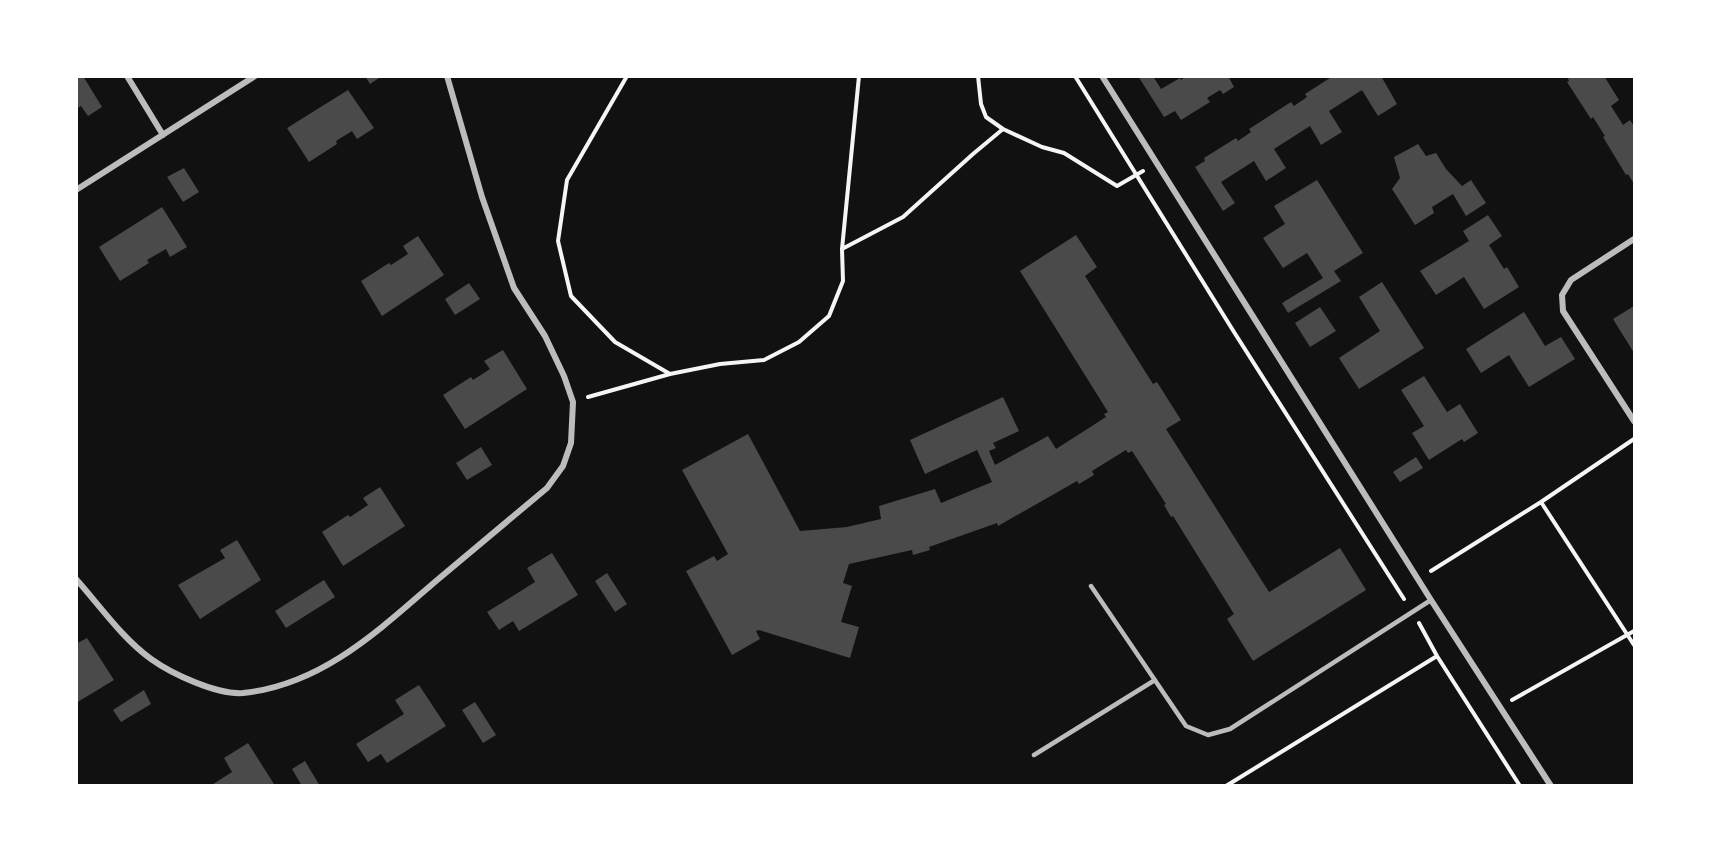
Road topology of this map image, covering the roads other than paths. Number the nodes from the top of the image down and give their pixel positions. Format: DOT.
graph roads {
  1 [pos="127,76"];
  2 [pos="255,76"];
  3 [pos="447,76"];
  4 [pos="1102,76"];
  5 [pos="163,135"];
  6 [pos="76,190"];
  7 [pos="1635,239"];
  8 [pos="1635,421"];
  9 [pos="76,579"];
  10 [pos="1091,586"];
  11 [pos="1431,600"];
  12 [pos="1155,680"];
  13 [pos="1034,754"];
  14 [pos="1551,786"];
  1 -- 5 [label="street"];
  2 -- 5 [label="street"];
  3 -- 9 [label="street"];
  4 -- 11 [label="street"];
  5 -- 6 [label="street"];
  7 -- 8 [label="street"];
  10 -- 12 [label="lane"];
  11 -- 12 [label="lane"];
  11 -- 14 [label="street"];
  12 -- 13 [label="lane"];
}
